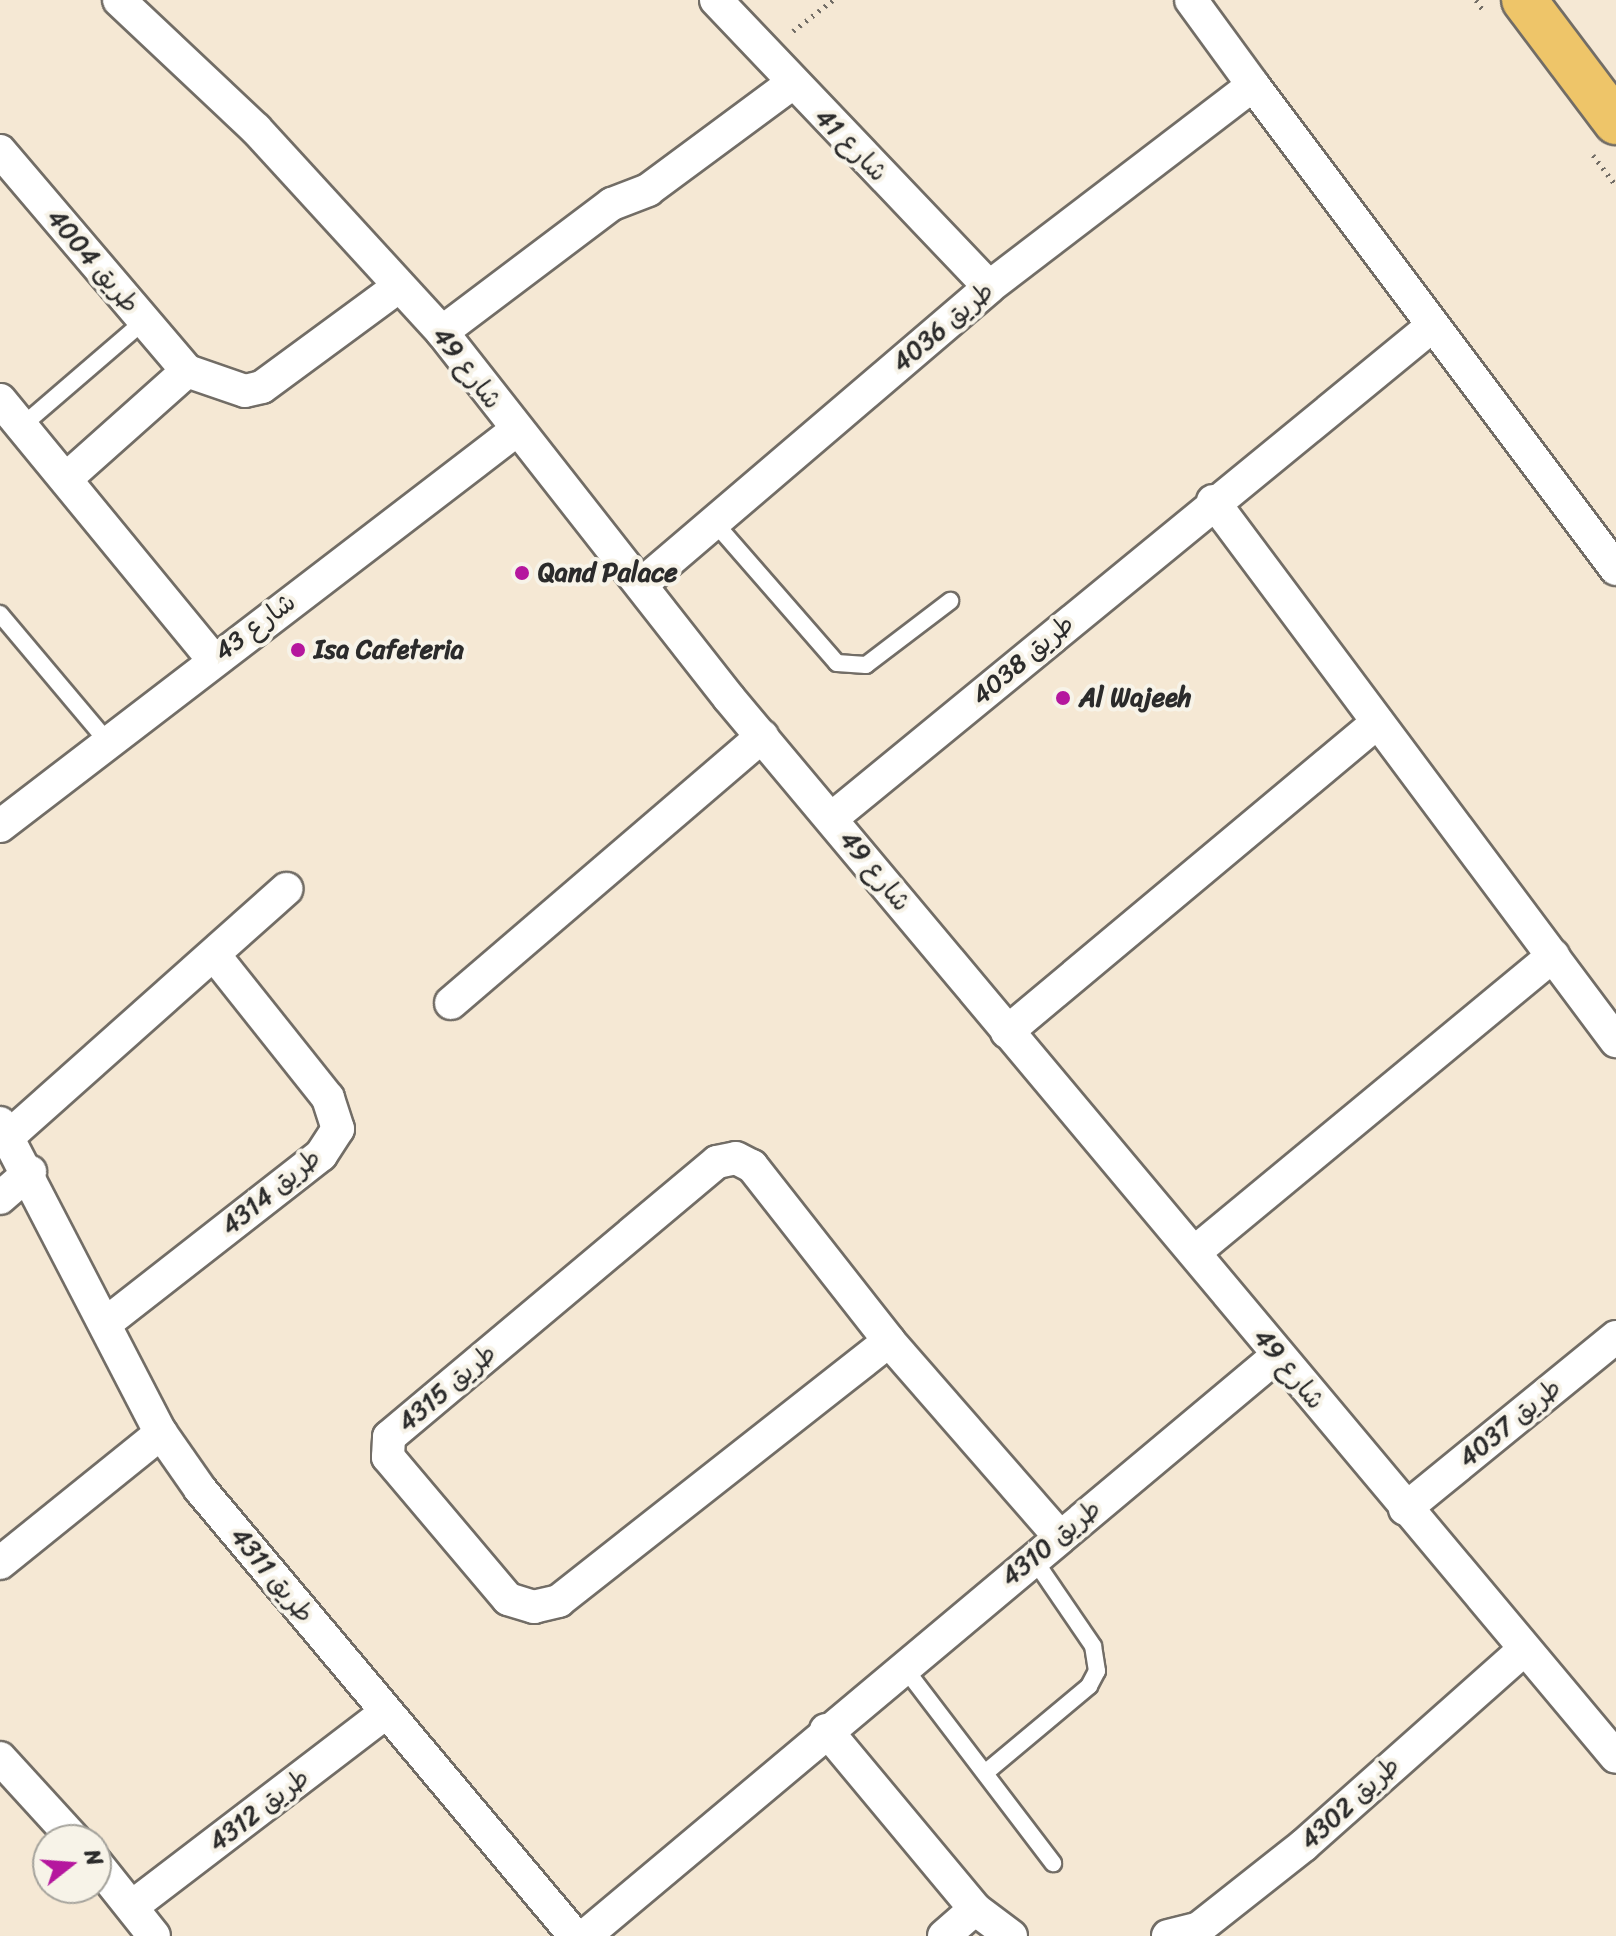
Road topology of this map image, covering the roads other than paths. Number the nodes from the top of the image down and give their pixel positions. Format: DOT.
graph roads {
  1 [pos="119,0"];
  2 [pos="716,0"];
  3 [pos="1191,0"];
  4 [pos="1524,0"];
  5 [pos="791,84"];
  6 [pos="1253,85"];
  7 [pos="1616,122"];
  8 [pos="0,151"];
  9 [pos="398,287"];
  10 [pos="989,287"];
  11 [pos="144,321"];
  12 [pos="1431,327"];
  13 [pos="442,332"];
  14 [pos="187,371"];
  15 [pos="0,400"];
  16 [pos="23,425"];
  17 [pos="514,432"];
  18 [pos="69,476"];
  19 [pos="1213,501"];
  20 [pos="714,522"];
  21 [pos="1616,569"];
  22 [pos="643,583"];
  23 [pos="950,601"];
  24 [pos="0,614"];
  25 [pos="213,659"];
  26 [pos="1378,722"];
  27 [pos="762,736"];
  28 [pos="107,741"];
  29 [pos="832,818"];
  30 [pos="0,826"];
  31 [pos="286,889"];
  32 [pos="1553,956"];
  33 [pos="216,957"];
  34 [pos="451,1003"];
  35 [pos="1007,1032"];
  36 [pos="1616,1041"];
  37 [pos="4,1130"];
  38 [pos="30,1172"];
  39 [pos="0,1198"];
  40 [pos="1195,1252"];
  41 [pos="106,1323"];
  42 [pos="1616,1337"];
  43 [pos="889,1341"];
  44 [pos="1277,1356"];
  45 [pos="161,1433"];
  46 [pos="1405,1509"];
  47 [pos="1059,1536"];
  48 [pos="1033,1558"];
  49 [pos="0,1563"];
  50 [pos="1521,1652"];
  51 [pos="903,1666"];
  52 [pos="384,1714"];
  53 [pos="826,1730"];
  54 [pos="1611,1739"];
  55 [pos="0,1758"];
  56 [pos="985,1773"];
  57 [pos="60,1824"];
  58 [pos="1053,1863"];
  59 [pos="112,1881"];
  60 [pos="134,1905"];
  61 [pos="975,1909"];
  62 [pos="154,1936"];
  63 [pos="575,1936"];
  64 [pos="585,1936"];
  65 [pos="944,1936"];
  66 [pos="1011,1936"];
  67 [pos="1168,1936"];
  1 -- 9 [label="street, شارع 49"];
  2 -- 5 [label="street, شارع 41"];
  3 -- 6 [label="street"];
  4 -- 7 [label="main road"];
  5 -- 10 [label="street, شارع 41"];
  5 -- 13 [label="street"];
  6 -- 10 [label="street, طريق 4036"];
  6 -- 12 [label="street"];
  8 -- 11 [label="street, طريق 4004"];
  9 -- 13 [label="street, شارع 49"];
  9 -- 14 [label="street"];
  10 -- 20 [label="street, طريق 4036"];
  11 -- 14 [label="street, طريق 4004"];
  11 -- 16 [label="lane"];
  12 -- 19 [label="street, طريق 4038"];
  12 -- 21 [label="street"];
  13 -- 17 [label="street, شارع 49"];
  14 -- 18 [label="street"];
  15 -- 16 [label="street"];
  16 -- 18 [label="street"];
  17 -- 22 [label="street, شارع 49"];
  17 -- 25 [label="street, شارع 43"];
  18 -- 25 [label="street"];
  19 -- 26 [label="street"];
  19 -- 29 [label="street, طريق 4038"];
  20 -- 22 [label="street, طريق 4036"];
  20 -- 23 [label="lane"];
  22 -- 27 [label="street, شارع 49"];
  24 -- 28 [label="lane"];
  25 -- 28 [label="street, شارع 43"];
  26 -- 32 [label="street"];
  26 -- 35 [label="street"];
  27 -- 29 [label="street, شارع 49"];
  27 -- 34 [label="street"];
  28 -- 30 [label="street, شارع 43"];
  29 -- 35 [label="street, شارع 49"];
  31 -- 33 [label="street"];
  32 -- 36 [label="street"];
  32 -- 40 [label="street"];
  33 -- 37 [label="street"];
  33 -- 41 [label="street, طريق 4314"];
  35 -- 40 [label="street, شارع 49"];
  37 -- 38 [label="street"];
  38 -- 39 [label="street"];
  38 -- 41 [label="street, طريق 4311"];
  40 -- 44 [label="street, شارع 49"];
  41 -- 45 [label="street, طريق 4311"];
  42 -- 46 [label="street, طريق 4037"];
  43 -- 43 [label="street, طريق 4315"];
  43 -- 47 [label="street, طريق 4315"];
  44 -- 46 [label="street, شارع 49"];
  44 -- 47 [label="street, طريق 4310"];
  45 -- 49 [label="street"];
  45 -- 52 [label="street, طريق 4311"];
  46 -- 50 [label="street, شارع 49"];
  47 -- 48 [label="street, طريق 4310"];
  48 -- 51 [label="street, طريق 4310"];
  48 -- 56 [label="lane"];
  50 -- 54 [label="street, شارع 49"];
  50 -- 67 [label="street, طريق 4302"];
  51 -- 53 [label="street, طريق 4310"];
  51 -- 56 [label="lane"];
  52 -- 60 [label="street, طريق 4312"];
  52 -- 63 [label="street, طريق 4311"];
  53 -- 61 [label="street"];
  53 -- 64 [label="street, طريق 4310"];
  55 -- 57 [label="street"];
  56 -- 58 [label="lane"];
  59 -- 60 [label="street"];
  60 -- 62 [label="street"];
  61 -- 65 [label="street"];
  61 -- 66 [label="street"];
}
